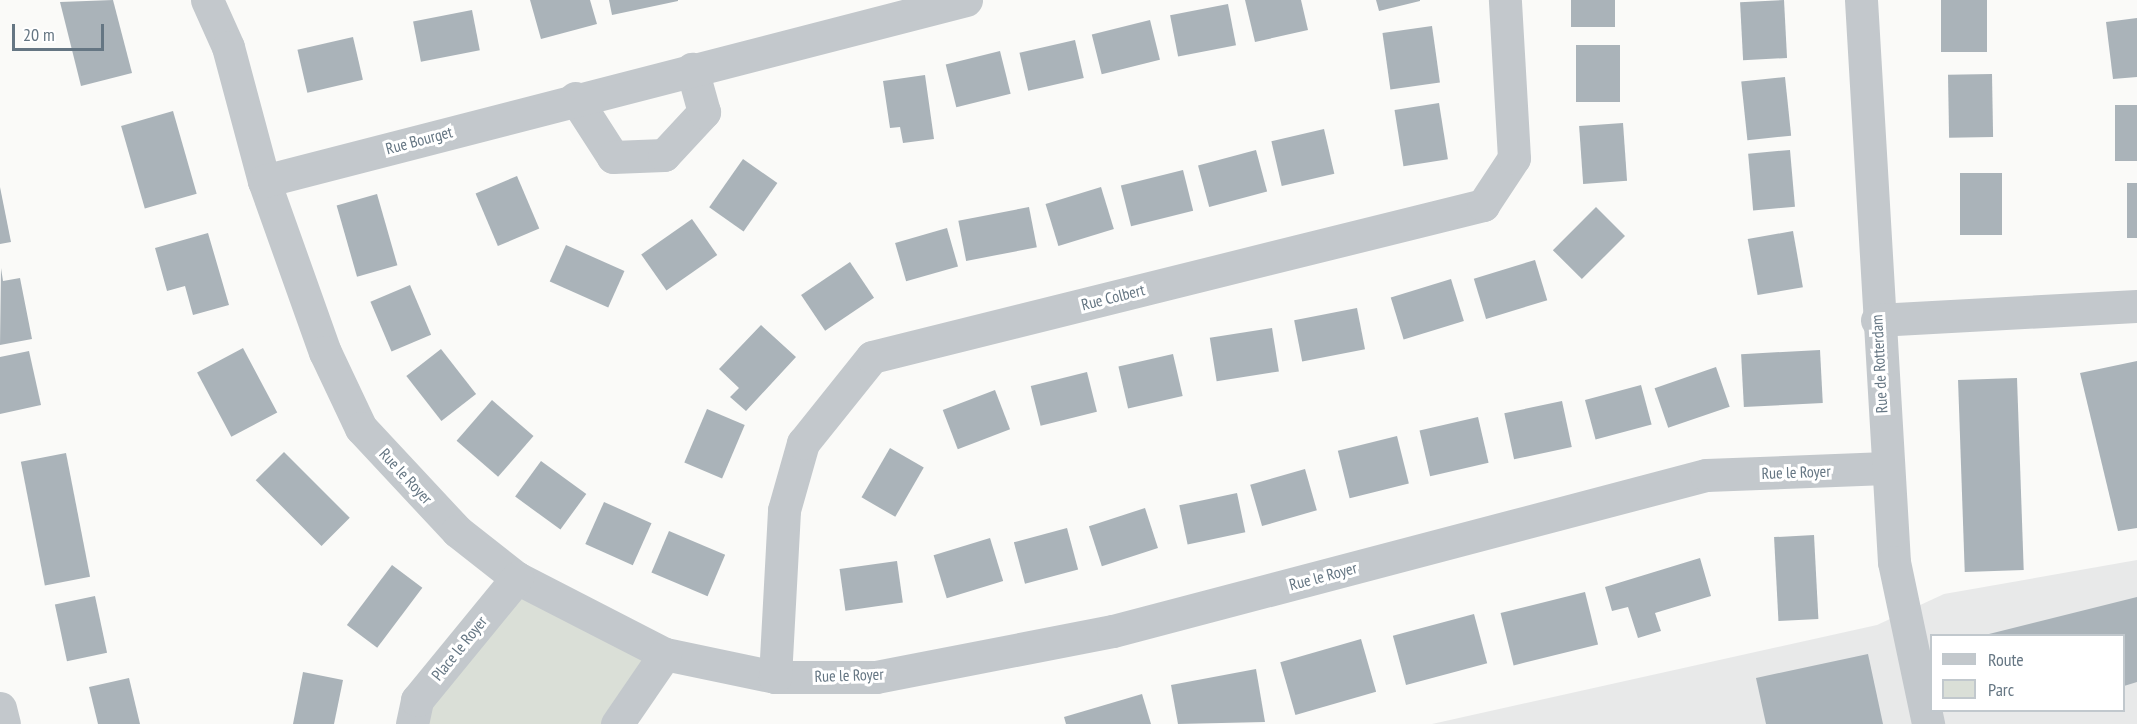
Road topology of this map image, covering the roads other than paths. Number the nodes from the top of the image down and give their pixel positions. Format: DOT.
graph roads {
  1 [pos="207,0"];
  2 [pos="966,0"];
  3 [pos="1505,0"];
  4 [pos="1862,0"];
  5 [pos="692,69"];
  6 [pos="575,98"];
  7 [pos="264,181"];
  8 [pos="2137,306"];
  9 [pos="1876,320"];
  10 [pos="1886,468"];
  11 [pos="517,578"];
  12 [pos="665,654"];
  13 [pos="775,677"];
  14 [pos="0,708"];
  15 [pos="4,724"];
  16 [pos="412,724"];
  17 [pos="617,724"];
  18 [pos="1928,724"];
  1 -- 7 [label="street, Rue le Royer"];
  2 -- 5 [label="street, Rue Bourget"];
  3 -- 13 [label="street, Rue Colbert"];
  4 -- 9 [label="street, Rue de Rotterdam"];
  5 -- 6 [label="street, Rue Bourget"];
  5 -- 6 [label="street"];
  6 -- 7 [label="street, Rue Bourget"];
  7 -- 11 [label="street, Rue le Royer"];
  8 -- 9 [label="street"];
  9 -- 10 [label="street, Rue de Rotterdam"];
  10 -- 13 [label="street, Rue le Royer"];
  10 -- 18 [label="street, Rue de Rotterdam"];
  11 -- 12 [label="street, Rue le Royer"];
  11 -- 16 [label="street, Place le Royer"];
  12 -- 13 [label="street, Rue le Royer"];
  12 -- 17 [label="street"];
  14 -- 15 [label="street"];
}
